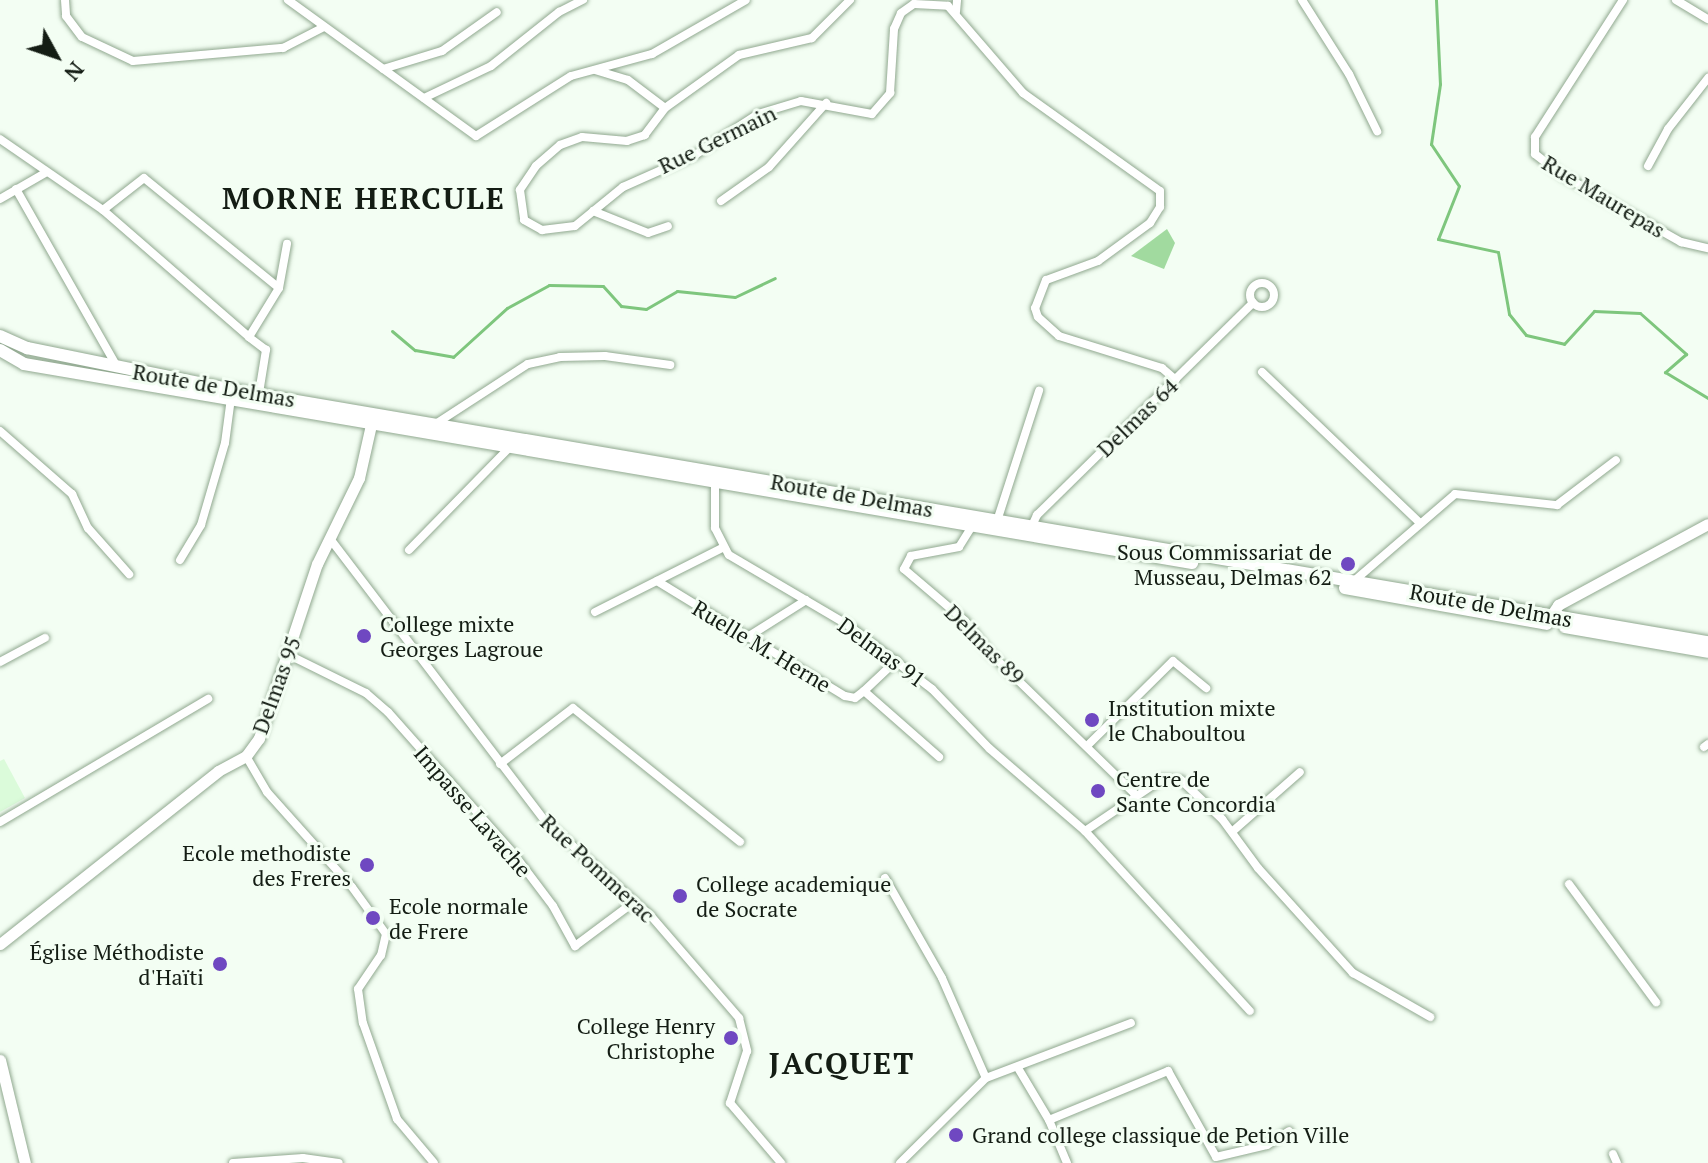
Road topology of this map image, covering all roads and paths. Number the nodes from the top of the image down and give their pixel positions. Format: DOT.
graph roads {
  1 [pos="65,0"];
  2 [pos="288,0"];
  3 [pos="583,0"];
  4 [pos="746,0"];
  5 [pos="850,0"];
  6 [pos="957,0"];
  7 [pos="1302,0"];
  8 [pos="1623,0"];
  9 [pos="1676,0"];
  10 [pos="497,12"];
  11 [pos="956,12"];
  12 [pos="1708,19"];
  13 [pos="324,27"];
  14 [pos="383,69"];
  15 [pos="590,70"];
  16 [pos="1708,78"];
  17 [pos="424,98"];
  18 [pos="826,103"];
  19 [pos="665,108"];
  20 [pos="1377,131"];
  21 [pos="0,139"];
  22 [pos="1648,166"];
  23 [pos="47,172"];
  24 [pos="16,189"];
  25 [pos="0,199"];
  26 [pos="721,201"];
  27 [pos="103,210"];
  28 [pos="593,211"];
  29 [pos="668,226"];
  30 [pos="287,244"];
  31 [pos="1708,248"];
  32 [pos="279,288"];
  33 [pos="1253,303"];
  34 [pos="0,336"];
  35 [pos="249,337"];
  36 [pos="0,350"];
  37 [pos="670,365"];
  38 [pos="117,367"];
  39 [pos="1262,372"];
  40 [pos="1176,380"];
  41 [pos="1039,391"];
  42 [pos="259,393"];
  43 [pos="232,395"];
  44 [pos="373,417"];
  45 [pos="437,423"];
  46 [pos="0,431"];
  47 [pos="511,442"];
  48 [pos="1616,460"];
  49 [pos="715,476"];
  50 [pos="974,521"];
  51 [pos="997,521"];
  52 [pos="1420,523"];
  53 [pos="1708,524"];
  54 [pos="1030,531"];
  55 [pos="331,540"];
  56 [pos="722,548"];
  57 [pos="409,550"];
  58 [pos="180,560"];
  59 [pos="129,574"];
  60 [pos="657,581"];
  61 [pos="1354,581"];
  62 [pos="806,600"];
  63 [pos="595,612"];
  64 [pos="1547,620"];
  65 [pos="45,638"];
  66 [pos="746,638"];
  67 [pos="1708,642"];
  68 [pos="1708,652"];
  69 [pos="289,655"];
  70 [pos="897,660"];
  71 [pos="0,662"];
  72 [pos="1206,688"];
  73 [pos="864,691"];
  74 [pos="208,699"];
  75 [pos="1087,746"];
  76 [pos="246,756"];
  77 [pos="939,757"];
  78 [pos="500,764"];
  79 [pos="1300,772"];
  80 [pos="1136,795"];
  81 [pos="0,822"];
  82 [pos="1085,831"];
  83 [pos="1233,831"];
  84 [pos="740,842"];
  85 [pos="885,878"];
  86 [pos="1569,884"];
  87 [pos="634,902"];
  88 [pos="0,944"];
  89 [pos="1656,1002"];
  90 [pos="1250,1011"];
  91 [pos="1430,1017"];
  92 [pos="1131,1023"];
  93 [pos="0,1060"];
  94 [pos="1018,1068"];
  95 [pos="986,1078"];
  96 [pos="1049,1120"];
  97 [pos="1289,1131"];
  98 [pos="241,1162"];
  99 [pos="25,1163"];
  100 [pos="233,1163"];
  101 [pos="339,1163"];
  102 [pos="434,1163"];
  103 [pos="781,1163"];
  104 [pos="900,1163"];
  105 [pos="1067,1163"];
  1 -- 13 [label="street"];
  2 -- 13 [label="street"];
  3 -- 17 [label="street"];
  4 -- 15 [label="street"];
  5 -- 19 [label="street, Rue Germain"];
  6 -- 11 [label="street"];
  7 -- 20 [label="street"];
  8 -- 31 [label="street, Rue Maurepas"];
  9 -- 12 [label="street"];
  10 -- 14 [label="street"];
  11 -- 18 [label="street, Rue Germain"];
  11 -- 40 [label="street"];
  13 -- 14 [label="street"];
  14 -- 17 [label="street"];
  15 -- 17 [label="street"];
  15 -- 19 [label="street"];
  16 -- 22 [label="street"];
  18 -- 26 [label="street"];
  18 -- 28 [label="street, Rue Germain"];
  19 -- 28 [label="street, Rue Germain"];
  21 -- 23 [label="street"];
  23 -- 24 [label="street"];
  23 -- 27 [label="street"];
  24 -- 25 [label="street"];
  24 -- 38 [label="street"];
  27 -- 32 [label="street"];
  27 -- 35 [label="street"];
  28 -- 29 [label="street"];
  30 -- 32 [label="street"];
  32 -- 35 [label="street"];
  33 -- 40 [label="street, Delmas 64"];
  34 -- 38 [label="main road, Route de Delmas"];
  35 -- 42 [label="street"];
  36 -- 43 [label="main road, Route de Delmas"];
  37 -- 45 [label="street"];
  38 -- 43 [label="main road, Route de Delmas"];
  39 -- 52 [label="street"];
  40 -- 54 [label="street, Delmas 64"];
  41 -- 51 [label="street"];
  42 -- 43 [label="main road, Route de Delmas"];
  42 -- 44 [label="main road, Route de Delmas"];
  43 -- 44 [label="main road, Route de Delmas"];
  43 -- 58 [label="street"];
  44 -- 45 [label="main road, Route de Delmas"];
  44 -- 47 [label="main road, Route de Delmas"];
  44 -- 55 [label="street, Delmas 95"];
  45 -- 47 [label="main road, Route de Delmas"];
  46 -- 59 [label="street"];
  47 -- 49 [label="main road, Route de Delmas"];
  47 -- 57 [label="street"];
  48 -- 52 [label="street"];
  49 -- 50 [label="main road, Route de Delmas"];
  49 -- 56 [label="street"];
  50 -- 51 [label="main road, Route de Delmas"];
  50 -- 54 [label="main road, Route de Delmas"];
  50 -- 75 [label="street, Delmas 89"];
  51 -- 54 [label="main road, Route de Delmas"];
  52 -- 61 [label="street"];
  53 -- 64 [label="street"];
  54 -- 61 [label="main road, Route de Delmas"];
  54 -- 64 [label="main road, Route de Delmas"];
  55 -- 69 [label="street, Delmas 95"];
  55 -- 78 [label="street, Rue Pommerac"];
  56 -- 60 [label="street"];
  56 -- 62 [label="street, Delmas 91"];
  60 -- 63 [label="street"];
  60 -- 66 [label="street, Ruelle M. Herne"];
  61 -- 64 [label="main road, Route de Delmas"];
  62 -- 66 [label="street"];
  62 -- 70 [label="street, Delmas 91"];
  64 -- 67 [label="main road, Route de Delmas"];
  64 -- 68 [label="main road, Route de Delmas"];
  65 -- 71 [label="street"];
  66 -- 73 [label="street, Ruelle M. Herne"];
  69 -- 76 [label="street, Delmas 95"];
  69 -- 87 [label="street, Impasse Lavache"];
  70 -- 73 [label="street"];
  70 -- 82 [label="street, Delmas 91"];
  72 -- 75 [label="street"];
  73 -- 77 [label="street, Ruelle M. Herne"];
  74 -- 81 [label="street"];
  75 -- 80 [label="street, Delmas 89"];
  76 -- 88 [label="street, Delmas 95"];
  76 -- 102 [label="street"];
  78 -- 84 [label="street"];
  78 -- 87 [label="street, Rue Pommerac"];
  79 -- 83 [label="street"];
  80 -- 82 [label="street"];
  80 -- 83 [label="street"];
  82 -- 90 [label="street, Delmas 91"];
  83 -- 91 [label="street"];
  85 -- 95 [label="street"];
  86 -- 89 [label="street"];
  87 -- 103 [label="street, Rue Pommerac"];
  92 -- 94 [label="street"];
  93 -- 99 [label="street"];
  94 -- 95 [label="street"];
  94 -- 96 [label="street"];
  95 -- 104 [label="street"];
  96 -- 97 [label="street"];
  96 -- 105 [label="street"];
  98 -- 100 [label="street"];
  98 -- 101 [label="street"];
}
